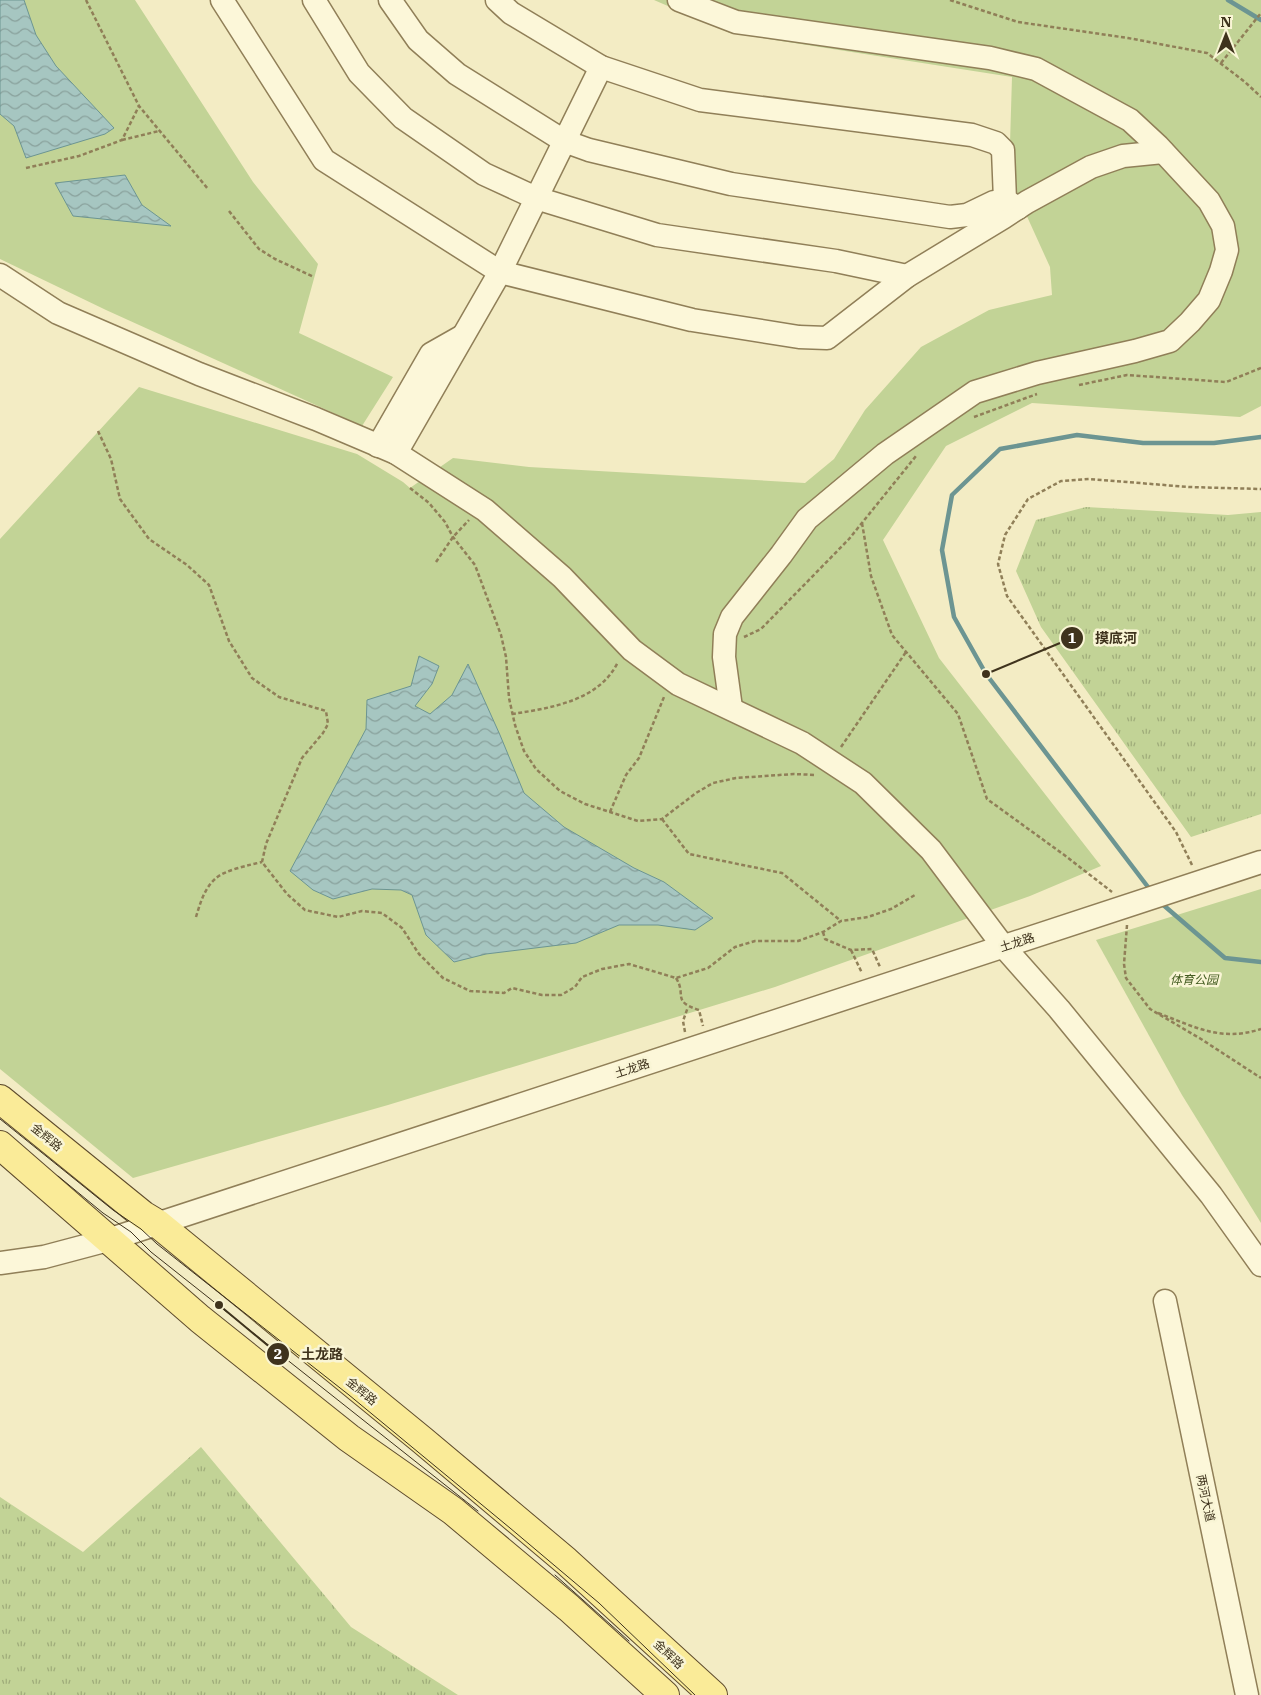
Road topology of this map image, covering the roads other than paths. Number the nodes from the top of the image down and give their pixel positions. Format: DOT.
graph roads {
  1 [pos="222,0"];
  2 [pos="314,0"];
  3 [pos="390,0"];
  4 [pos="497,0"];
  5 [pos="679,0"];
  6 [pos="601,67"];
  7 [pos="564,141"];
  8 [pos="1163,152"];
  9 [pos="536,198"];
  10 [pos="1012,204"];
  11 [pos="500,272"];
  12 [pos="0,275"];
  13 [pos="907,276"];
  14 [pos="387,450"];
  15 [pos="731,708"];
  16 [pos="1261,862"];
  17 [pos="1002,946"];
  18 [pos="0,1099"];
  19 [pos="0,1145"];
  20 [pos="158,1224"];
  21 [pos="108,1240"];
  22 [pos="0,1263"];
  23 [pos="1261,1265"];
  24 [pos="1165,1301"];
  25 [pos="665,1695"];
  26 [pos="713,1695"];
  27 [pos="1247,1695"];
  1 -- 11 [label="street"];
  2 -- 9 [label="street"];
  3 -- 7 [label="street"];
  4 -- 6 [label="street"];
  5 -- 8 [label="street"];
  6 -- 7 [label="street"];
  6 -- 10 [label="street"];
  7 -- 9 [label="street"];
  7 -- 10 [label="street"];
  8 -- 10 [label="street"];
  8 -- 15 [label="street"];
  9 -- 11 [label="street"];
  9 -- 13 [label="street"];
  10 -- 13 [label="street"];
  11 -- 13 [label="street"];
  11 -- 14 [label="street"];
  12 -- 14 [label="street"];
  14 -- 15 [label="street"];
  15 -- 17 [label="street"];
  16 -- 17 [label="street, 土龙路"];
  17 -- 20 [label="street, 土龙路"];
  17 -- 23 [label="street"];
  18 -- 20 [label="main road, 金辉路"];
  19 -- 21 [label="main road"];
  20 -- 21 [label="street, 土龙路"];
  20 -- 26 [label="main road, 金辉路"];
  21 -- 22 [label="street, 土龙路"];
  21 -- 25 [label="main road"];
  24 -- 27 [label="street, 两河大道"];
}
